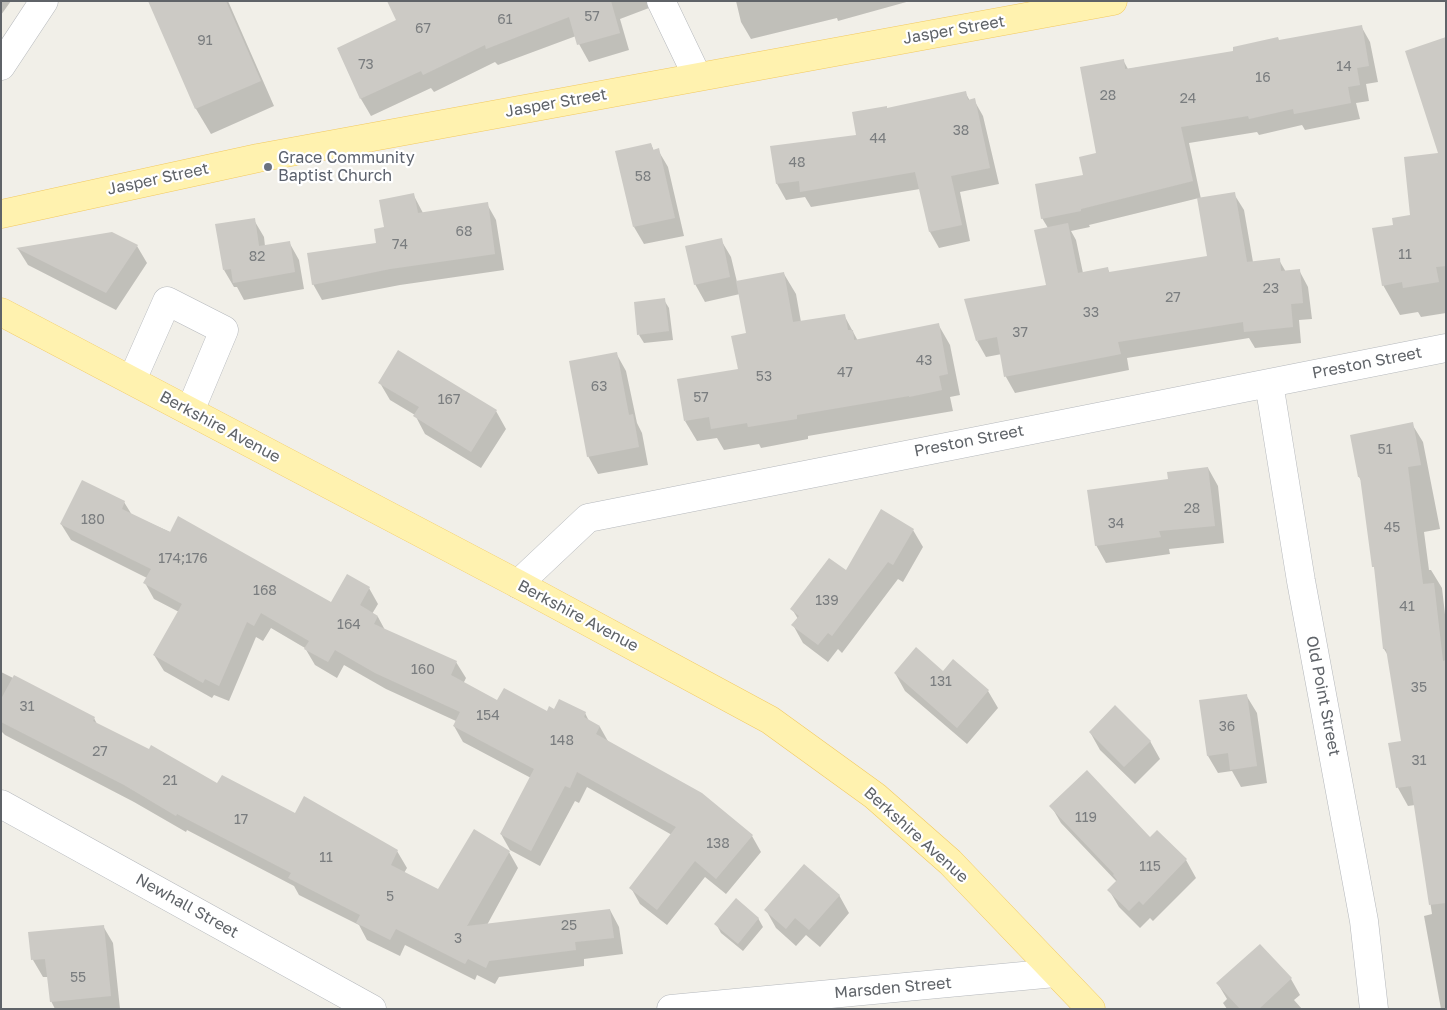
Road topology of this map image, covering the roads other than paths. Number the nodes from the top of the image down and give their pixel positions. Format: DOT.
graph roads {
  1 [pos="44,1"];
  2 [pos="661,1"];
  3 [pos="1101,2"];
  4 [pos="1,66"];
  5 [pos="697,76"];
  6 [pos="1,214"];
  7 [pos="1,312"];
  8 [pos="1446,348"];
  9 [pos="132,380"];
  10 [pos="1269,383"];
  11 [pos="190,411"];
  12 [pos="518,584"];
  13 [pos="1,804"];
  14 [pos="1055,973"];
  15 [pos="372,1009"];
  16 [pos="671,1009"];
  17 [pos="1090,1009"];
  18 [pos="1374,1009"];
  1 -- 4 [label="street"];
  2 -- 5 [label="street"];
  3 -- 5 [label="main road, Jasper Street"];
  5 -- 6 [label="main road, Jasper Street"];
  7 -- 9 [label="main road, Berkshire Avenue"];
  8 -- 10 [label="street, Preston Street"];
  9 -- 11 [label="main road, Berkshire Avenue"];
  9 -- 11 [label="street"];
  10 -- 12 [label="street, Preston Street"];
  10 -- 18 [label="street, Old Point Street"];
  11 -- 12 [label="main road, Berkshire Avenue"];
  12 -- 14 [label="main road, Berkshire Avenue"];
  13 -- 15 [label="street, Newhall Street"];
  14 -- 16 [label="street, Marsden Street"];
  14 -- 17 [label="main road, Berkshire Avenue"];
}
